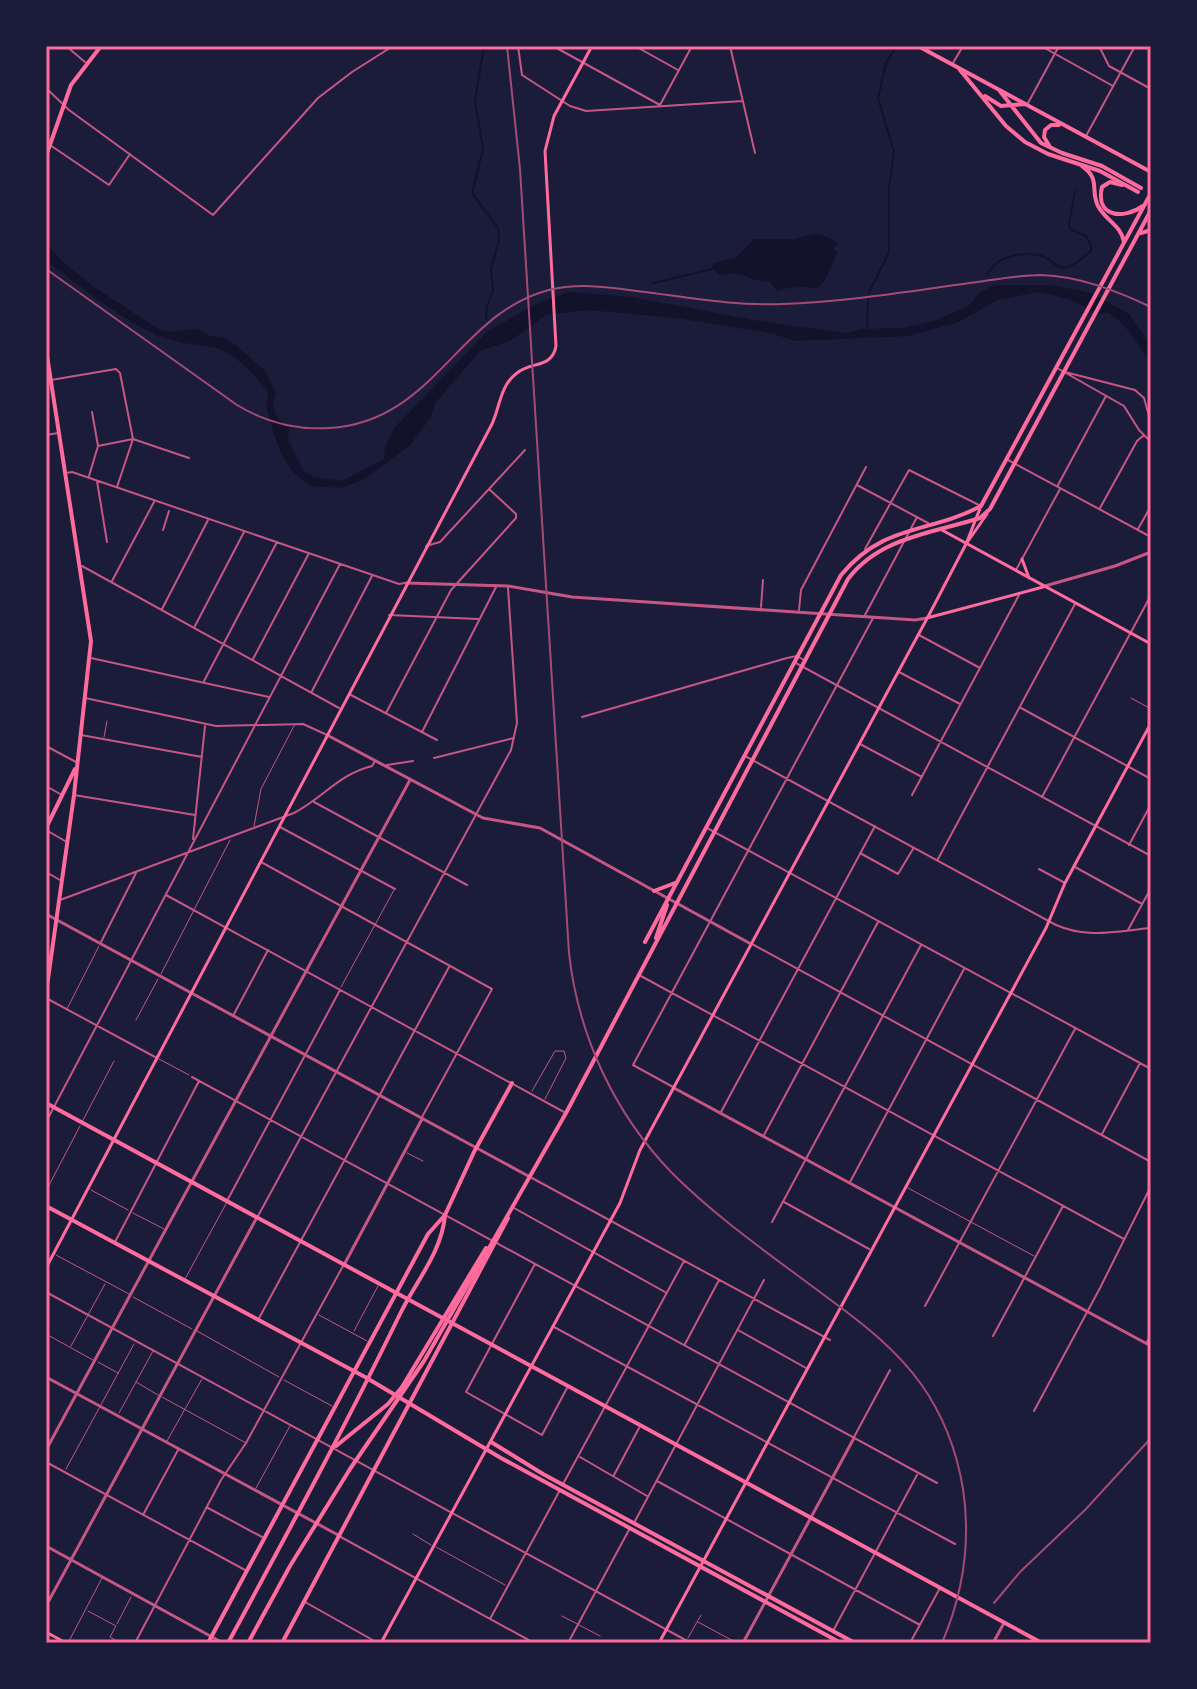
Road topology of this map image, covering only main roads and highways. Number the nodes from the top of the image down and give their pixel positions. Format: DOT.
graph roads {
  1 [pos="101,46"];
  2 [pos="592,46"];
  3 [pos="918,46"];
  4 [pos="959,68"];
  5 [pos="971,82"];
  6 [pos="994,86"];
  7 [pos="1028,104"];
  8 [pos="1011,105"];
  9 [pos="1065,126"];
  10 [pos="1051,149"];
  11 [pos="46,156"];
  12 [pos="1077,163"];
  13 [pos="1149,173"];
  14 [pos="1128,187"];
  15 [pos="1151,193"];
  16 [pos="1145,205"];
  17 [pos="1151,210"];
  18 [pos="1151,230"];
  19 [pos="1138,234"];
  20 [pos="1123,245"];
  21 [pos="46,349"];
  22 [pos="981,506"];
  23 [pos="990,509"];
  24 [pos="975,519"];
  25 [pos="940,529"];
  26 [pos="966,544"];
  27 [pos="1022,559"];
  28 [pos="1029,578"];
  29 [pos="1045,586"];
  30 [pos="927,618"];
  31 [pos="1151,644"];
  32 [pos="1151,723"];
  33 [pos="77,763"];
  34 [pos="46,829"];
  35 [pos="677,882"];
  36 [pos="654,891"];
  37 [pos="668,898"];
  38 [pos="656,941"];
  39 [pos="645,942"];
  40 [pos="48,958"];
  41 [pos="46,995"];
  42 [pos="512,1083"];
  43 [pos="46,1103"];
  44 [pos="114,1139"];
  45 [pos="46,1206"];
  46 [pos="445,1215"];
  47 [pos="71,1220"];
  48 [pos="495,1242"];
  49 [pos="46,1268"];
  50 [pos="397,1293"];
  51 [pos="450,1323"];
  52 [pos="531,1367"];
  53 [pos="354,1373"];
  54 [pos="409,1405"];
  55 [pos="491,1442"];
  56 [pos="487,1449"];
  57 [pos="332,1451"];
  58 [pos="746,1484"];
  59 [pos="562,1488"];
  60 [pos="702,1564"];
  61 [pos="766,1599"];
  62 [pos="46,1632"];
  63 [pos="829,1639"];
  64 [pos="223,1642"];
  65 [pos="1038,1642"];
  66 [pos="67,1643"];
  67 [pos="208,1643"];
  68 [pos="248,1643"];
  69 [pos="282,1643"];
  70 [pos="380,1643"];
  71 [pos="659,1643"];
  72 [pos="841,1643"];
  73 [pos="855,1643"];
  1 -- 11 [label="main road"];
  2 -- 44 [label="main road"];
  3 -- 4 [label="main road"];
  4 -- 5 [label="main road"];
  4 -- 6 [label="main road"];
  5 -- 8 [label="main road"];
  5 -- 12 [label="main road"];
  6 -- 7 [label="main road"];
  6 -- 8 [label="main road"];
  7 -- 8 [label="main road"];
  7 -- 9 [label="main road"];
  8 -- 10 [label="main road"];
  9 -- 10 [label="main road"];
  9 -- 13 [label="main road"];
  10 -- 14 [label="main road"];
  12 -- 14 [label="main road"];
  12 -- 20 [label="main road"];
  14 -- 16 [label="main road"];
  15 -- 16 [label="main road"];
  16 -- 20 [label="main road"];
  17 -- 19 [label="main road"];
  18 -- 19 [label="main road"];
  19 -- 23 [label="main road"];
  20 -- 22 [label="main road"];
  21 -- 33 [label="main road"];
  22 -- 24 [label="main road"];
  22 -- 35 [label="main road"];
  23 -- 24 [label="main road"];
  23 -- 26 [label="main road"];
  24 -- 25 [label="main road"];
  24 -- 26 [label="main road"];
  25 -- 26 [label="main road"];
  25 -- 38 [label="main road"];
  26 -- 28 [label="main road"];
  26 -- 30 [label="main road"];
  27 -- 28 [label="main road"];
  28 -- 29 [label="main road"];
  29 -- 30 [label="main road"];
  29 -- 31 [label="main road"];
  30 -- 52 [label="main road"];
  32 -- 58 [label="main road"];
  33 -- 34 [label="main road"];
  33 -- 40 [label="main road"];
  35 -- 36 [label="main road"];
  35 -- 37 [label="main road"];
  37 -- 38 [label="main road"];
  37 -- 39 [label="main road"];
  38 -- 48 [label="main road"];
  40 -- 41 [label="main road"];
  42 -- 46 [label="main road"];
  43 -- 44 [label="main road"];
  44 -- 47 [label="main road"];
  44 -- 50 [label="main road"];
  45 -- 47 [label="main road"];
  46 -- 50 [label="main road"];
  46 -- 57 [label="main road"];
  47 -- 49 [label="main road"];
  47 -- 53 [label="main road"];
  48 -- 51 [label="main road"];
  48 -- 57 [label="main road"];
  48 -- 68 [label="main road"];
  50 -- 51 [label="main road"];
  50 -- 53 [label="main road"];
  51 -- 52 [label="main road"];
  51 -- 54 [label="main road"];
  52 -- 55 [label="main road"];
  52 -- 58 [label="main road"];
  53 -- 54 [label="main road"];
  53 -- 67 [label="main road"];
  54 -- 56 [label="main road"];
  54 -- 69 [label="main road"];
  55 -- 56 [label="main road"];
  55 -- 59 [label="main road"];
  56 -- 59 [label="main road"];
  56 -- 70 [label="main road"];
  57 -- 64 [label="main road"];
  58 -- 60 [label="main road"];
  58 -- 65 [label="main road"];
  59 -- 60 [label="main road"];
  60 -- 61 [label="main road"];
  60 -- 71 [label="main road"];
  61 -- 63 [label="main road"];
  61 -- 73 [label="main road"];
  62 -- 66 [label="main road"];
  63 -- 72 [label="main road"];
}
